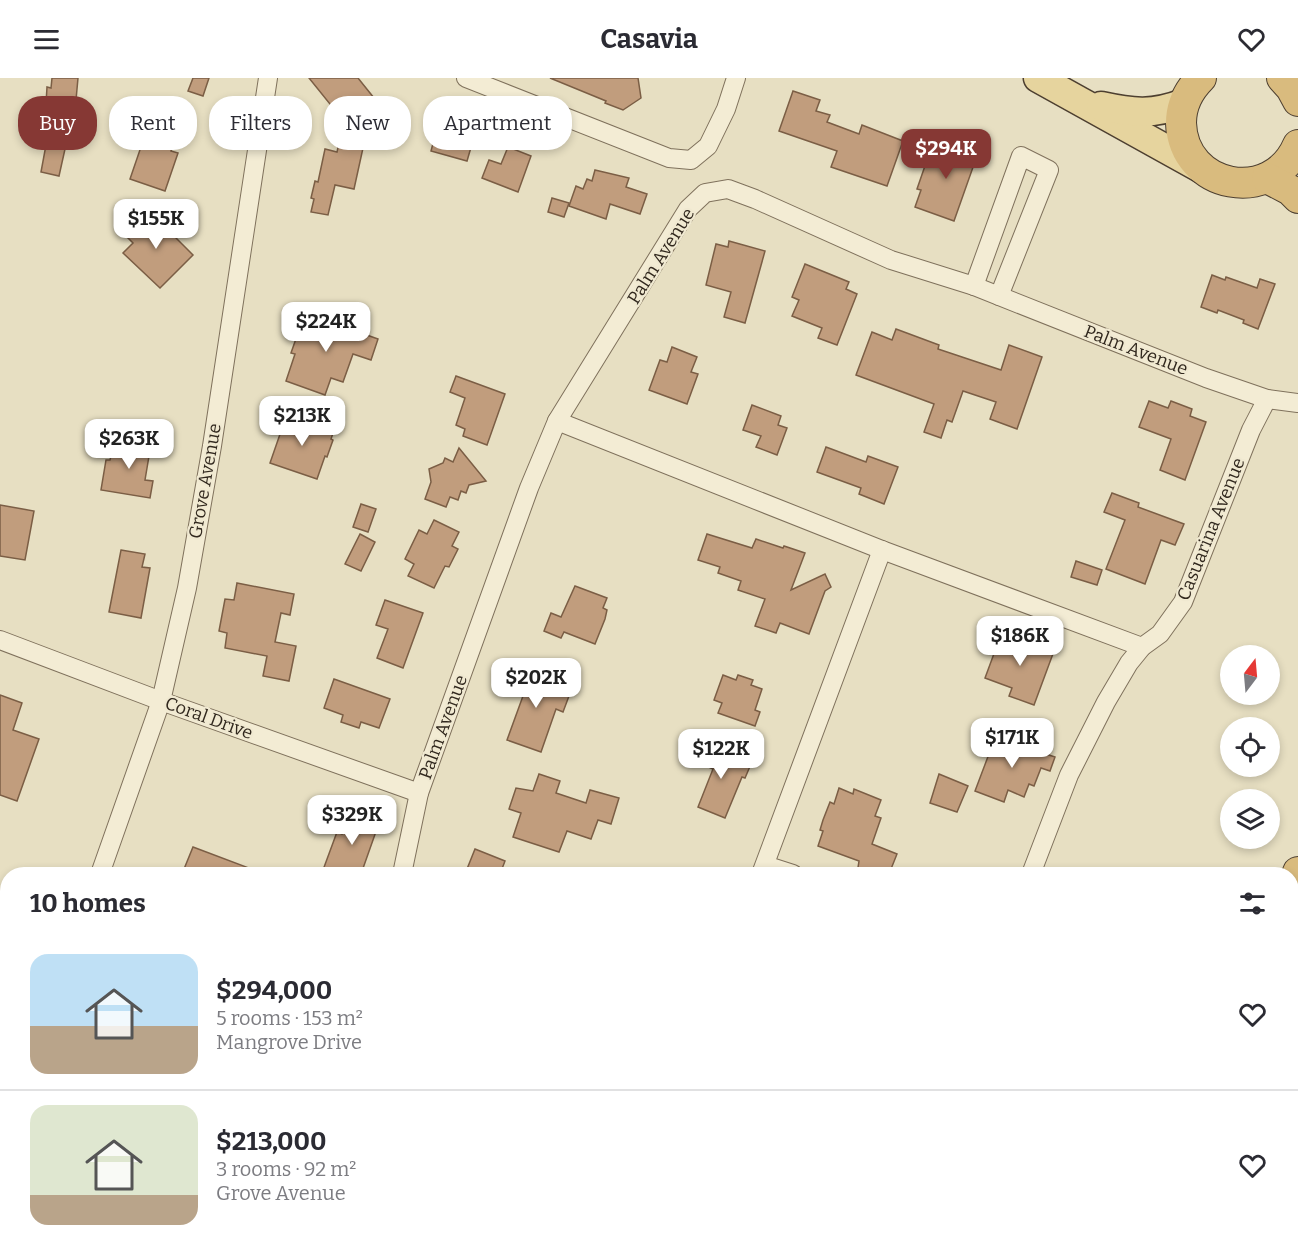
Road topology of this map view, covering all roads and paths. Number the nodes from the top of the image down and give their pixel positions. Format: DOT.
graph roads {
  1 [pos="268,78"];
  2 [pos="466,78"];
  3 [pos="736,78"];
  4 [pos="1038,78"];
  5 [pos="1202,78"];
  6 [pos="1282,78"];
  7 [pos="1079,101"];
  8 [pos="1298,101"];
  9 [pos="1184,103"];
  10 [pos="1298,146"];
  11 [pos="1202,169"];
  12 [pos="1267,178"];
  13 [pos="1298,198"];
  14 [pos="974,286"];
  15 [pos="999,296"];
  16 [pos="1267,399"];
  17 [pos="1298,403"];
  18 [pos="557,421"];
  19 [pos="882,550"];
  20 [pos="0,640"];
  21 [pos="1142,647"];
  22 [pos="161,701"];
  23 [pos="419,793"];
  24 [pos="102,867"];
  25 [pos="403,867"];
  26 [pos="764,867"];
  27 [pos="1034,867"];
  1 -- 22 [label="street, Grove Avenue"];
  2 -- 3 [label="street"];
  4 -- 7 [label="main road"];
  5 -- 9 [label="highway"];
  6 -- 8 [label="highway"];
  7 -- 9 [label="main road"];
  7 -- 11 [label="main road"];
  9 -- 11 [label="highway"];
  10 -- 12 [label="highway"];
  11 -- 12 [label="highway"];
  12 -- 13 [label="highway"];
  14 -- 15 [label="street, Palm Avenue"];
  14 -- 15 [label="street"];
  14 -- 18 [label="street, Palm Avenue"];
  15 -- 16 [label="street, Palm Avenue"];
  16 -- 17 [label="street, Palm Avenue"];
  16 -- 21 [label="street, Casuarina Avenue"];
  18 -- 19 [label="street"];
  18 -- 23 [label="street, Palm Avenue"];
  19 -- 21 [label="street"];
  19 -- 26 [label="street"];
  20 -- 22 [label="street, Coral Drive"];
  21 -- 27 [label="street, Casuarina Avenue"];
  22 -- 23 [label="street, Coral Drive"];
  22 -- 24 [label="street, Grove Avenue"];
  23 -- 25 [label="street, Palm Avenue"];
}
